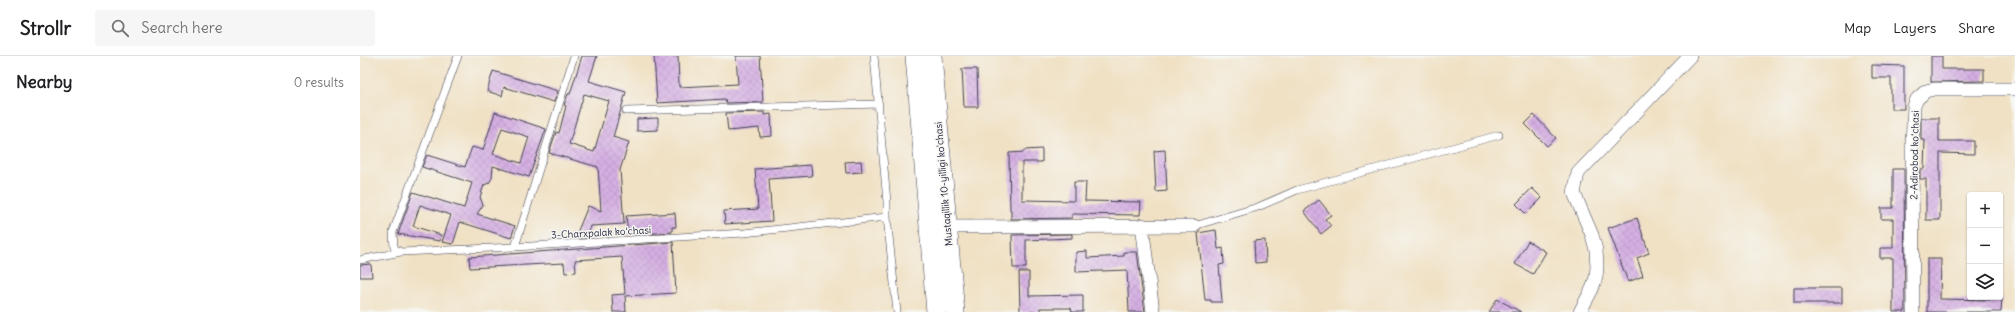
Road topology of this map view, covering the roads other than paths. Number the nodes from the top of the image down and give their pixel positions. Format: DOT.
graph roads {
  1 [pos="458,56"];
  2 [pos="574,56"];
  3 [pos="874,56"];
  4 [pos="915,56"];
  5 [pos="1690,56"];
  6 [pos="935,60"];
  7 [pos="2015,89"];
  8 [pos="879,104"];
  9 [pos="626,111"];
  10 [pos="1499,135"];
  11 [pos="887,217"];
  12 [pos="1142,225"];
  13 [pos="1194,226"];
  14 [pos="938,227"];
  15 [pos="515,248"];
  16 [pos="401,252"];
  17 [pos="360,260"];
  18 [pos="897,312"];
  19 [pos="936,312"];
  20 [pos="955,312"];
  21 [pos="1153,312"];
  22 [pos="1580,312"];
  23 [pos="1913,312"];
  1 -- 16 [label="lane"];
  2 -- 15 [label="lane"];
  3 -- 8 [label="lane"];
  4 -- 14 [label="main road, Mustaqillik 10-yilligi ko'chasi"];
  5 -- 22 [label="street"];
  6 -- 14 [label="main road, Mustaqillik 10-yilligi ko'chasi"];
  7 -- 23 [label="street, 2-Adirobod koʻchasi"];
  8 -- 9 [label="lane"];
  8 -- 11 [label="lane"];
  10 -- 13 [label="lane"];
  11 -- 15 [label="lane, 3-Charxpalak koʻchasi"];
  11 -- 18 [label="lane"];
  12 -- 13 [label="street"];
  12 -- 14 [label="street"];
  12 -- 21 [label="street"];
  14 -- 19 [label="main road, Mustaqillik 10-yilligi ko'chasi"];
  14 -- 20 [label="main road, Mustaqillik 10-yilligi ko'chasi"];
  15 -- 16 [label="lane, 3-Charxpalak koʻchasi"];
  16 -- 17 [label="lane, 3-Charxpalak koʻchasi"];
}
